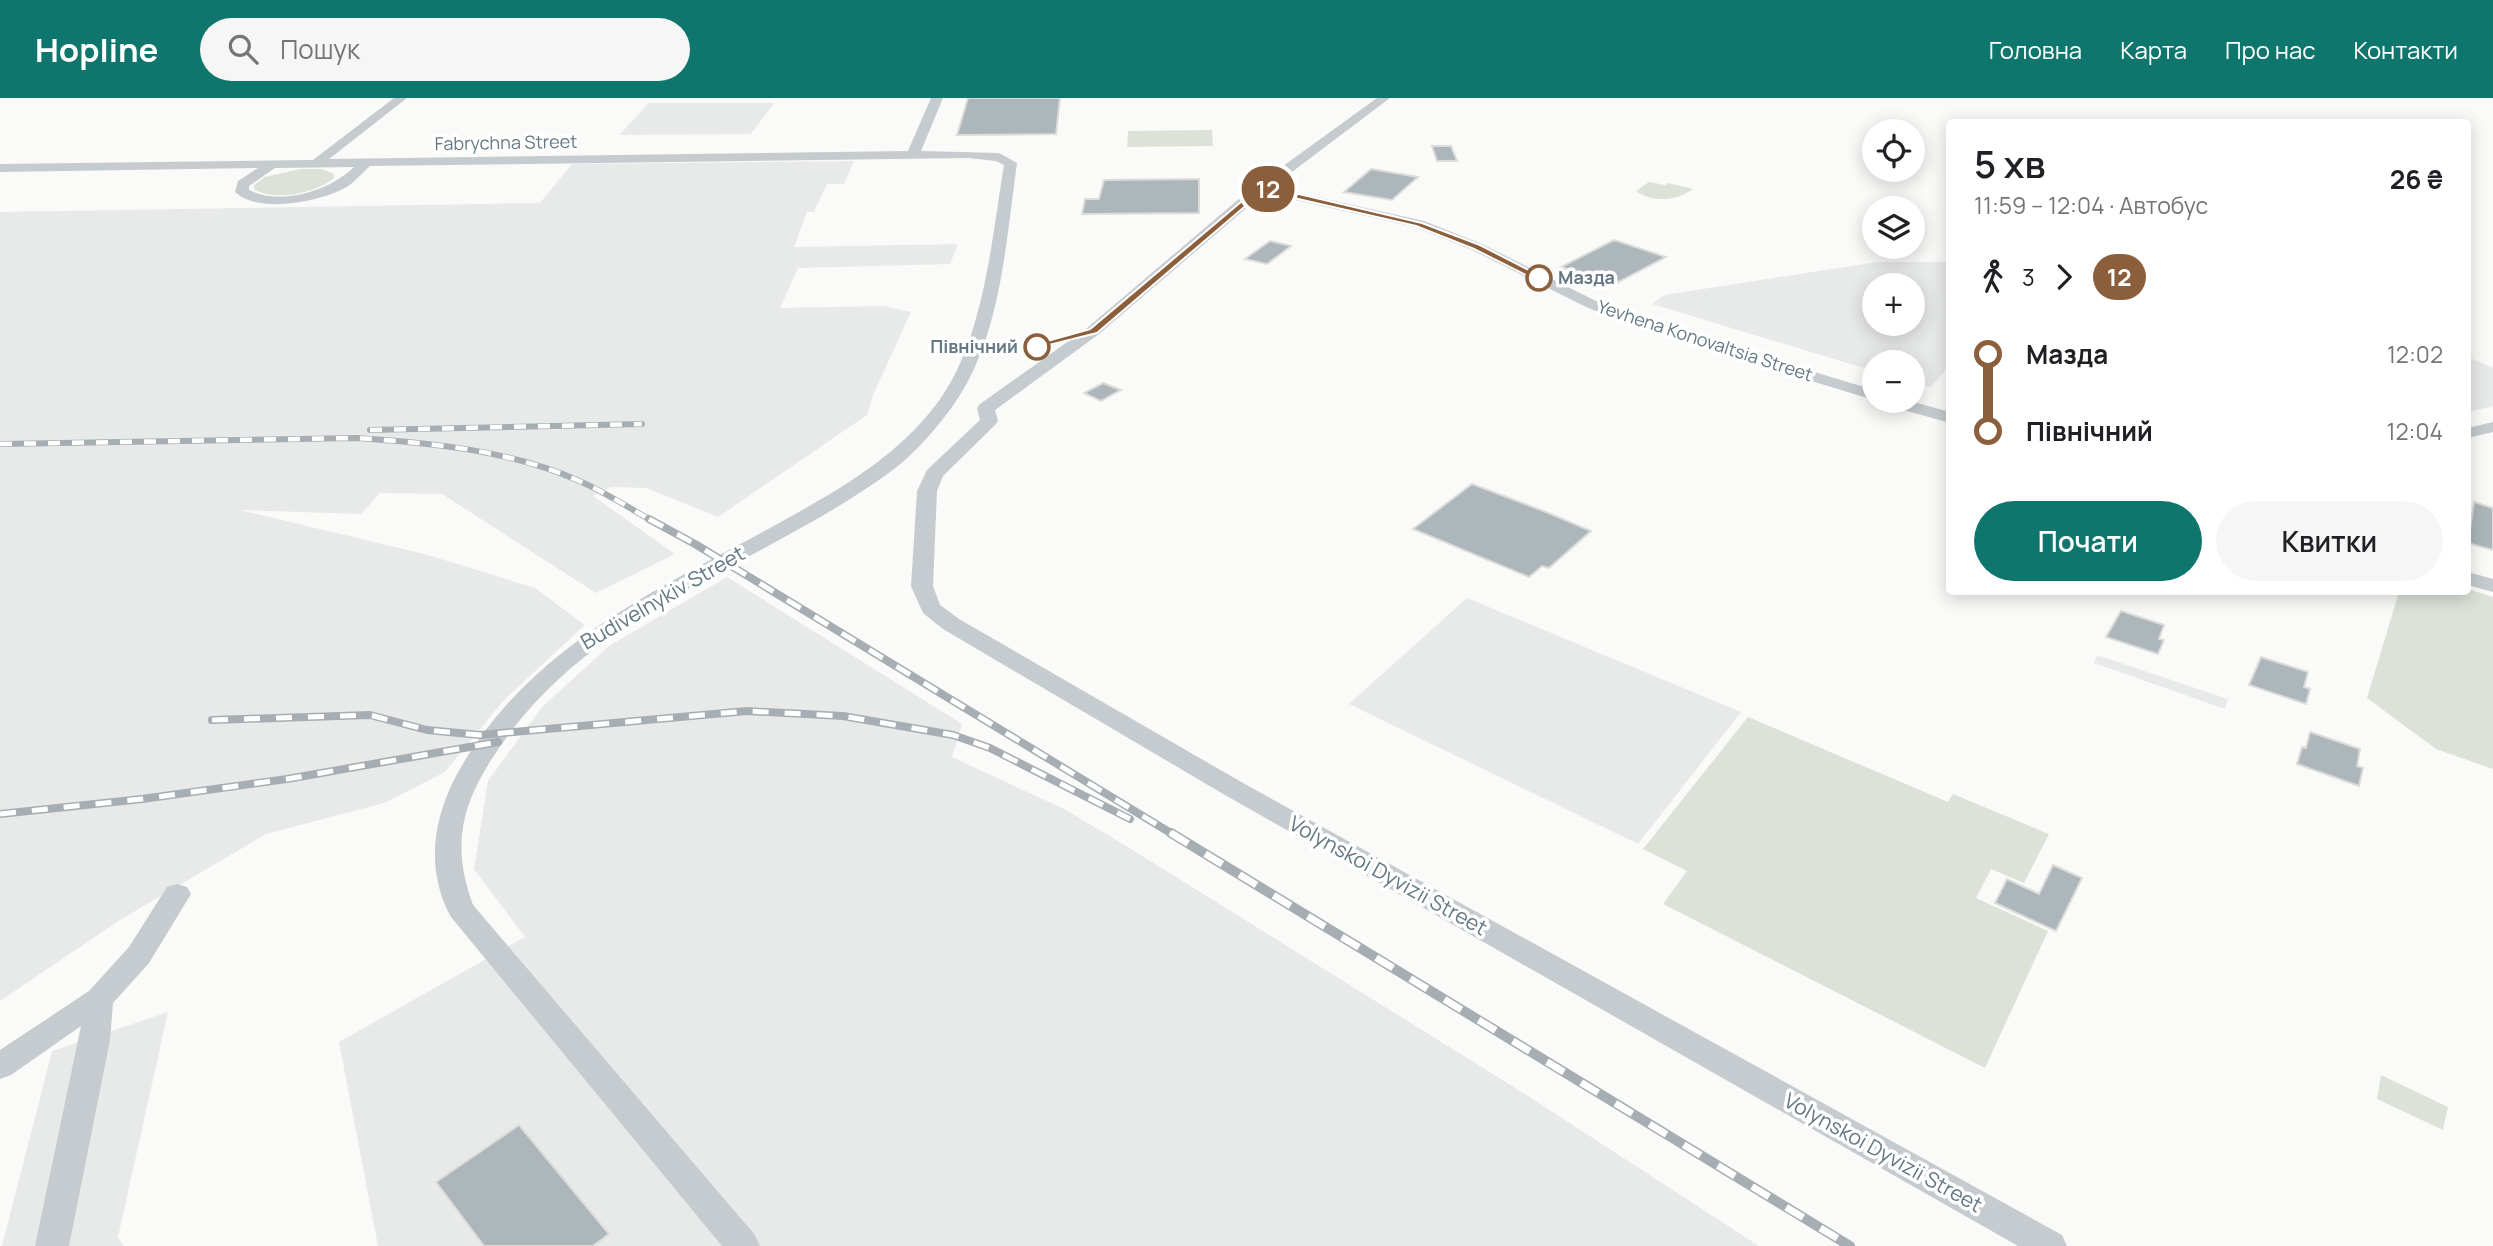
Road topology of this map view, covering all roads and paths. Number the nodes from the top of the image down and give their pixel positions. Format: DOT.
graph roads {
  1 [pos="401,98"];
  2 [pos="937,98"];
  3 [pos="1384,98"];
  4 [pos="914,155"];
  5 [pos="366,163"];
  6 [pos="1011,163"];
  7 [pos="272,164"];
  8 [pos="315,164"];
  9 [pos="0,168"];
  10 [pos="1261,188"];
  11 [pos="1862,391"];
  12 [pos="943,408"];
  13 [pos="986,408"];
  14 [pos="1925,411"];
  15 [pos="1946,417"];
  16 [pos="2493,427"];
  17 [pos="2471,432"];
  18 [pos="2471,579"];
  19 [pos="2493,586"];
  20 [pos="177,894"];
  21 [pos="99,999"];
  22 [pos="0,1066"];
  23 [pos="52,1246"];
  24 [pos="743,1246"];
  25 [pos="2050,1246"];
  1 -- 8 [label="street"];
  2 -- 4 [label="street"];
  3 -- 10 [label="street"];
  4 -- 5 [label="street, Fabrychna Street"];
  4 -- 6 [label="street, Fabrychna Street"];
  5 -- 7 [label="street"];
  5 -- 8 [label="street, Fabrychna Street"];
  6 -- 12 [label="street, Budivelnykiv Street"];
  7 -- 8 [label="street, Fabrychna Street"];
  7 -- 9 [label="street, Fabrychna Street"];
  10 -- 11 [label="street, Yevhena Konovaltsia Street"];
  10 -- 13 [label="street"];
  12 -- 13 [label="street"];
  12 -- 24 [label="street, Budivelnykiv Street"];
  13 -- 25 [label="street, Volynskoi Dyvizii Street"];
  14 -- 15 [label="street"];
  16 -- 17 [label="street"];
  18 -- 19 [label="street"];
  20 -- 21 [label="street"];
  21 -- 22 [label="street"];
  21 -- 23 [label="street"];
}
